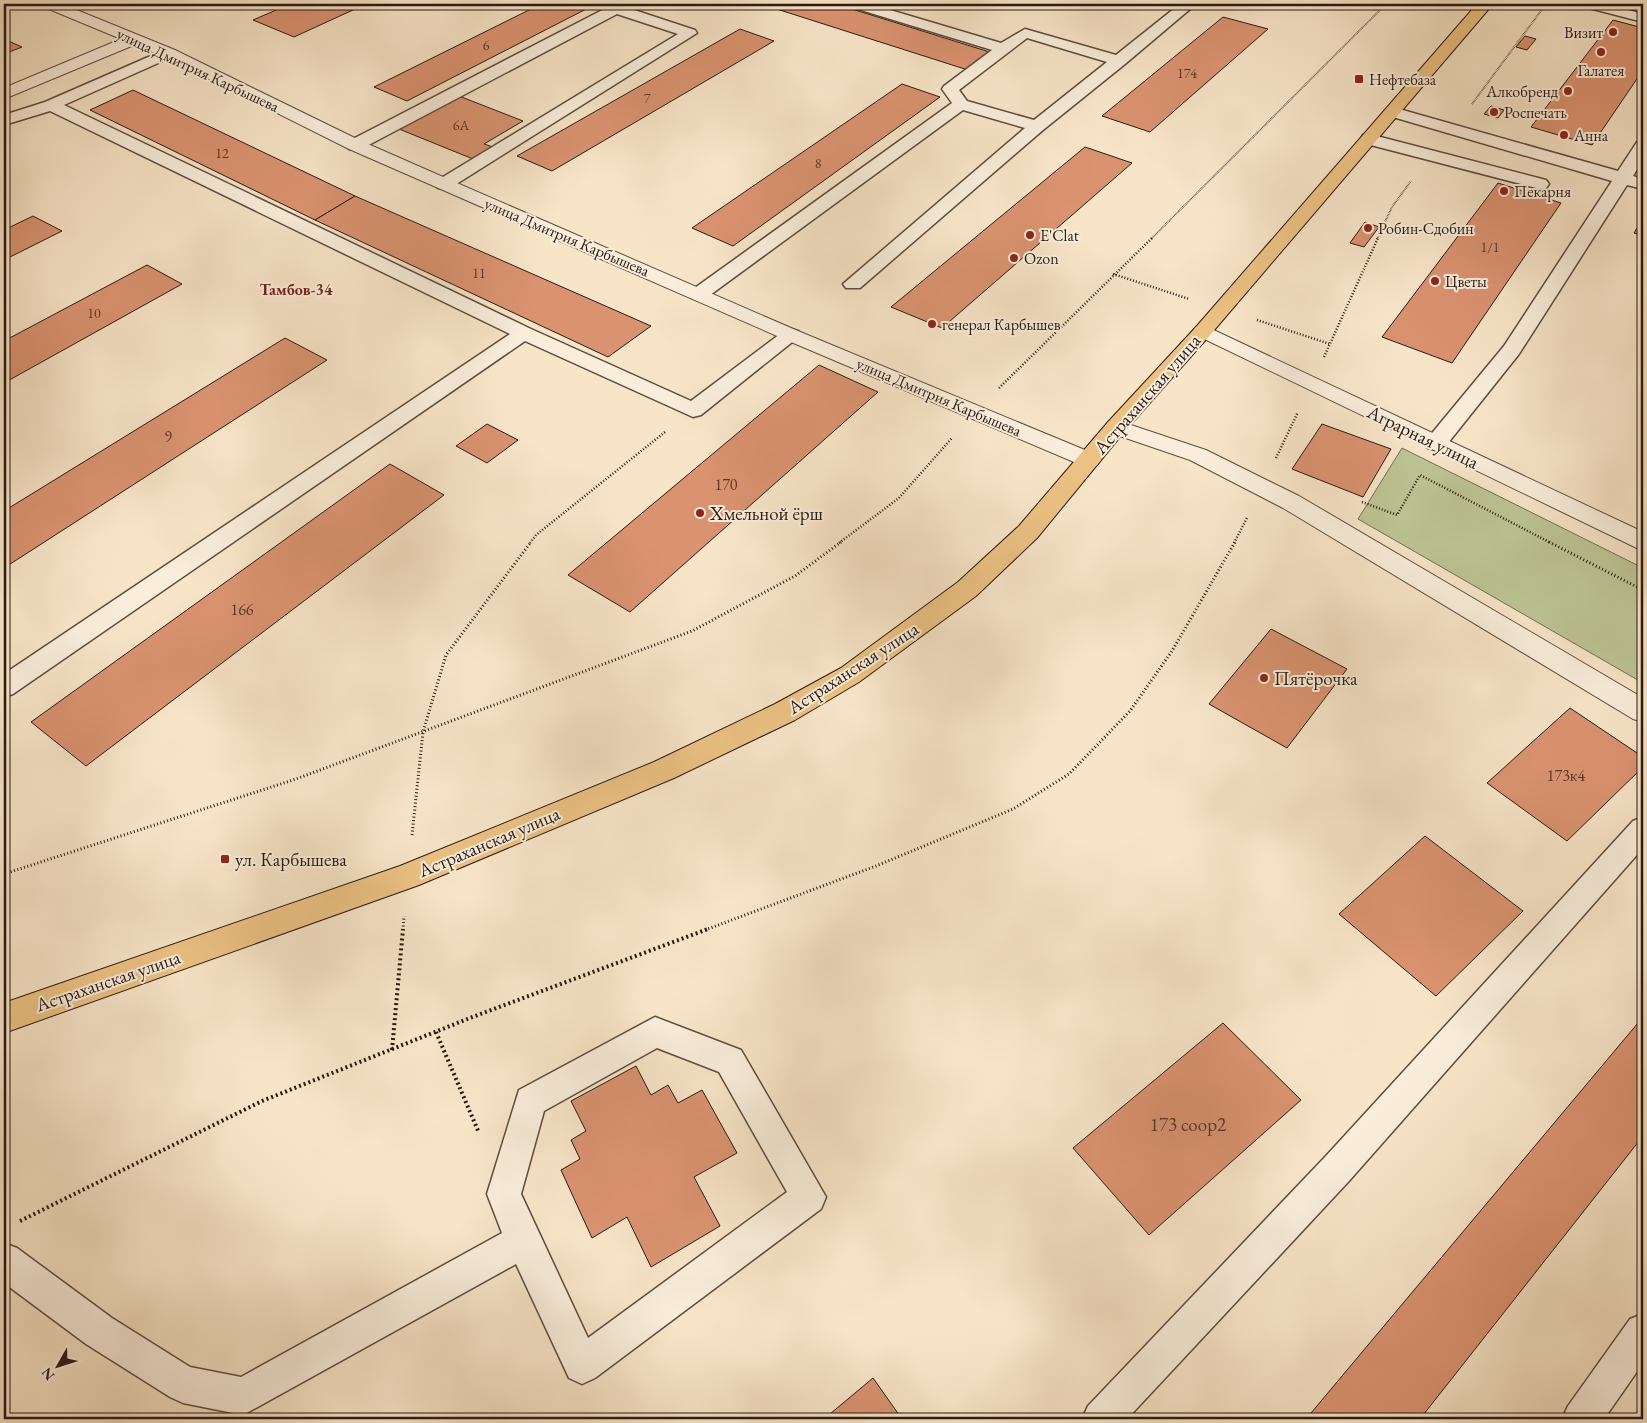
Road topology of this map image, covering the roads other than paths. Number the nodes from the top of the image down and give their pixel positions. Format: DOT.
graph roads {
  1 [pos="50,4"];
  2 [pos="856,4"];
  3 [pos="1189,4"];
  4 [pos="1485,4"];
  5 [pos="1590,4"];
  6 [pos="620,6"];
  7 [pos="1643,18"];
  8 [pos="134,39"];
  9 [pos="1004,49"];
  10 [pos="169,53"];
  11 [pos="1120,61"];
  12 [pos="4,94"];
  13 [pos="960,104"];
  14 [pos="51,105"];
  15 [pos="1392,112"];
  16 [pos="4,120"];
  17 [pos="1038,126"];
  18 [pos="1369,138"];
  19 [pos="355,145"];
  20 [pos="1643,146"];
  21 [pos="1624,178"];
  22 [pos="444,184"];
  23 [pos="1540,184"];
  24 [pos="1643,184"];
  25 [pos="853,284"];
  26 [pos="699,294"];
  27 [pos="1203,331"];
  28 [pos="524,333"];
  29 [pos="791,335"];
  30 [pos="1116,427"];
  31 [pos="1436,443"];
  32 [pos="1089,460"];
  33 [pos="1643,542"];
  34 [pos="4,687"];
  35 [pos="1643,711"];
  36 [pos="1643,830"];
  37 [pos="4,1018"];
  38 [pos="523,1240"];
  39 [pos="4,1261"];
  40 [pos="1643,1332"];
  41 [pos="1101,1419"];
  42 [pos="1581,1419"];
  1 -- 8 [label="street, улица Дмитрия Карбышева"];
  2 -- 9 [label="lane"];
  3 -- 11 [label="lane"];
  4 -- 15 [label="main road, Астраханская улица"];
  5 -- 7 [label="lane"];
  6 -- 19 [label="lane"];
  6 -- 22 [label="lane"];
  8 -- 10 [label="street, улица Дмитрия Карбышева"];
  8 -- 12 [label="street"];
  9 -- 11 [label="lane"];
  9 -- 13 [label="lane"];
  10 -- 14 [label="lane"];
  10 -- 19 [label="street, улица Дмитрия Карбышева"];
  11 -- 17 [label="lane"];
  13 -- 17 [label="lane"];
  13 -- 26 [label="lane"];
  14 -- 16 [label="lane"];
  14 -- 28 [label="lane"];
  15 -- 18 [label="main road, Астраханская улица"];
  15 -- 21 [label="lane"];
  17 -- 25 [label="lane"];
  18 -- 23 [label="lane"];
  18 -- 27 [label="main road, Астраханская улица"];
  19 -- 22 [label="street, улица Дмитрия Карбышева"];
  20 -- 21 [label="lane"];
  21 -- 24 [label="lane"];
  21 -- 31 [label="lane"];
  22 -- 26 [label="street, улица Дмитрия Карбышева"];
  26 -- 29 [label="street, улица Дмитрия Карбышева"];
  27 -- 30 [label="main road, Астраханская улица"];
  27 -- 31 [label="street, Аграрная улица"];
  28 -- 29 [label="lane"];
  28 -- 34 [label="lane"];
  29 -- 32 [label="street, улица Дмитрия Карбышева"];
  30 -- 32 [label="main road, Астраханская улица"];
  30 -- 35 [label="street"];
  31 -- 33 [label="street, Аграрная улица"];
  32 -- 37 [label="main road, Астраханская улица"];
  36 -- 41 [label="lane"];
  38 -- 38 [label="lane"];
  38 -- 39 [label="lane"];
  40 -- 42 [label="lane"];
}
